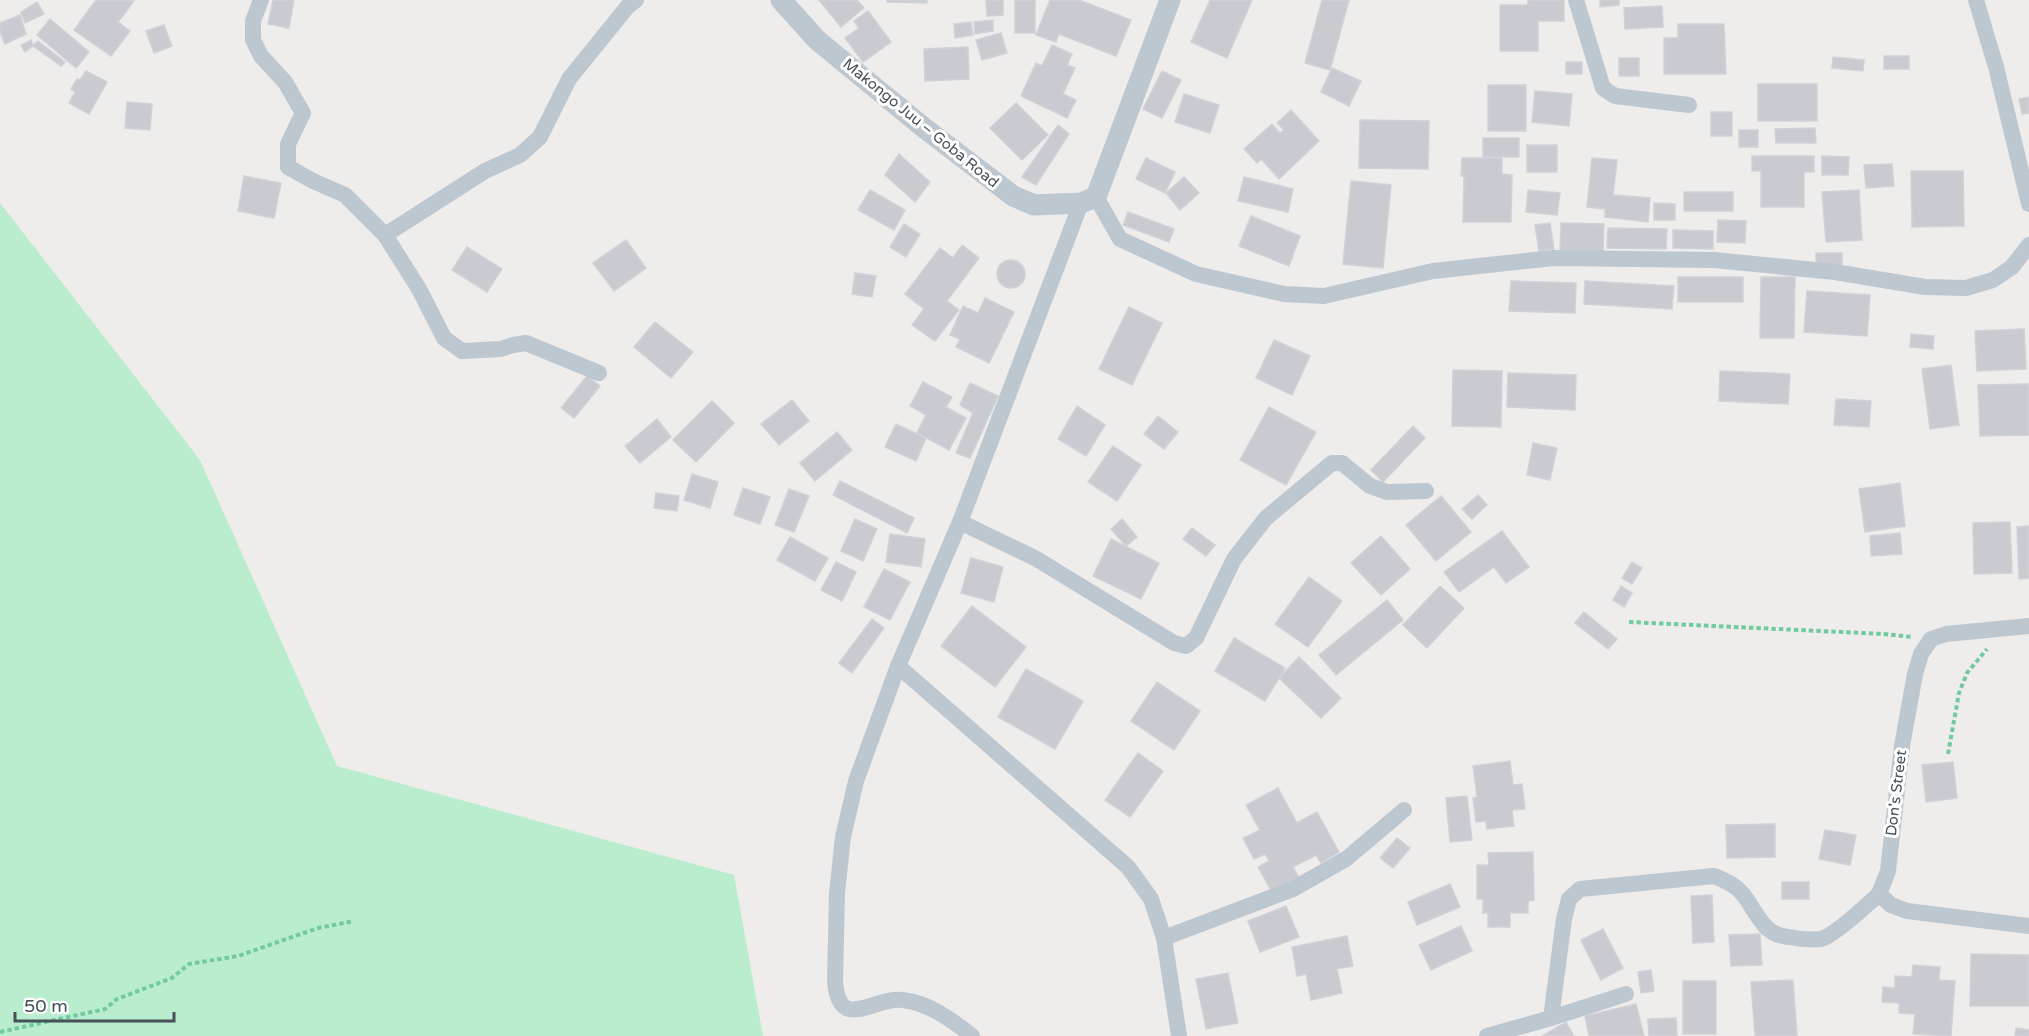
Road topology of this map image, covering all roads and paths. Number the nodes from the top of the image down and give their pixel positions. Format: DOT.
graph roads {
  1 [pos="261,0"];
  2 [pos="636,0"];
  3 [pos="781,0"];
  4 [pos="1170,0"];
  5 [pos="1576,0"];
  6 [pos="1976,0"];
  7 [pos="1689,105"];
  8 [pos="1089,200"];
  9 [pos="2029,204"];
  10 [pos="385,235"];
  11 [pos="2029,245"];
  12 [pos="598,373"];
  13 [pos="1426,491"];
  14 [pos="960,522"];
  15 [pos="1629,622"];
  16 [pos="2029,626"];
  17 [pos="2010,628"];
  18 [pos="1931,639"];
  19 [pos="898,666"];
  20 [pos="1948,754"];
  21 [pos="1404,810"];
  22 [pos="1879,894"];
  23 [pos="354,921"];
  24 [pos="2029,926"];
  25 [pos="1164,938"];
  26 [pos="1626,994"];
  27 [pos="1551,1018"];
  28 [pos="0,1032"];
  29 [pos="972,1036"];
  30 [pos="1179,1036"];
  31 [pos="1487,1036"];
  1 -- 10 [label="street"];
  2 -- 10 [label="street"];
  3 -- 8 [label="street, Makongo Juu – Goba Road"];
  4 -- 8 [label="street"];
  5 -- 7 [label="street"];
  6 -- 9 [label="street"];
  8 -- 11 [label="street"];
  8 -- 14 [label="street"];
  10 -- 12 [label="street"];
  13 -- 14 [label="street"];
  14 -- 19 [label="street"];
  15 -- 18 [label="path"];
  16 -- 17 [label="street"];
  17 -- 18 [label="street"];
  17 -- 20 [label="path"];
  18 -- 22 [label="street, Don's Street"];
  19 -- 25 [label="street"];
  19 -- 29 [label="street"];
  21 -- 25 [label="street"];
  22 -- 24 [label="street"];
  22 -- 27 [label="street"];
  23 -- 28 [label="path"];
  25 -- 30 [label="street"];
  26 -- 27 [label="street"];
  27 -- 31 [label="street"];
}
